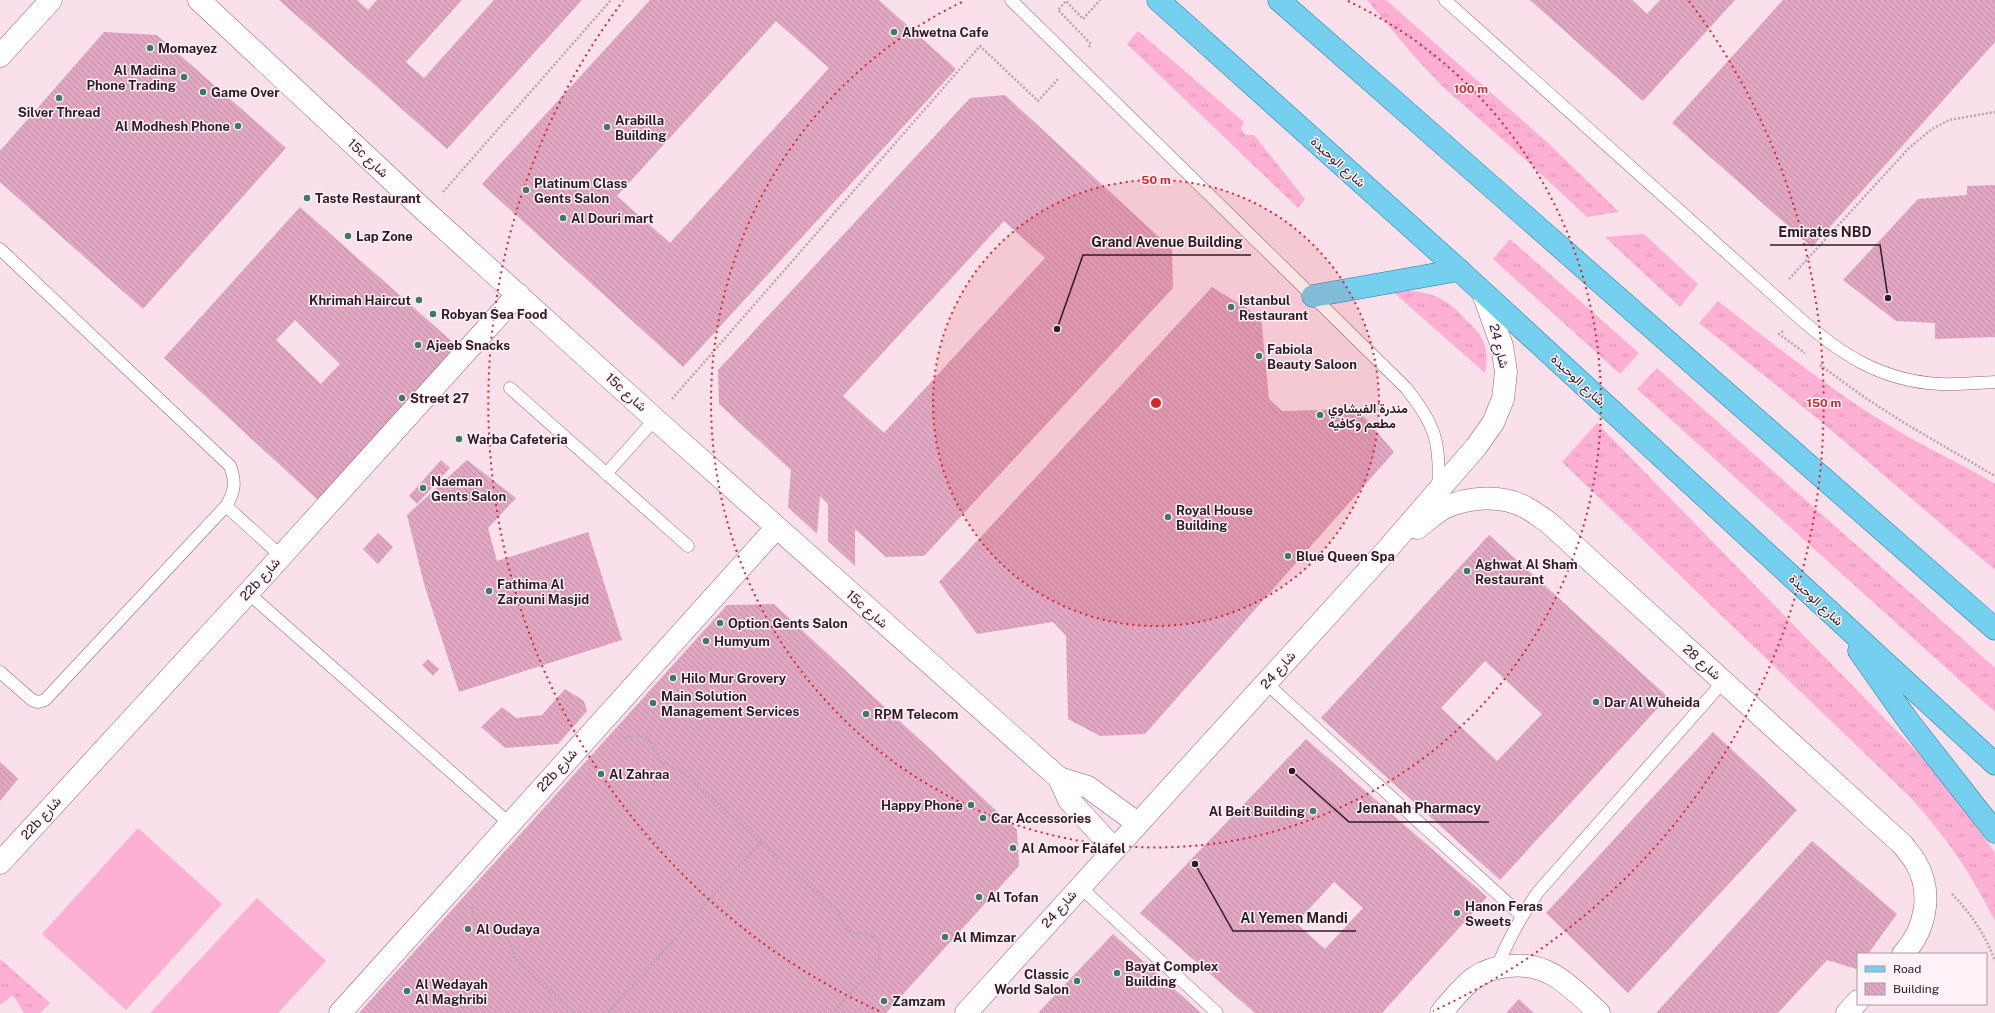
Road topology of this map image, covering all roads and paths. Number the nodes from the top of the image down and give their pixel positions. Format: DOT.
graph roads {
  1 [pos="51,0"];
  2 [pos="199,0"];
  3 [pos="611,0"];
  4 [pos="1011,0"];
  5 [pos="1100,0"];
  6 [pos="1158,0"];
  7 [pos="1279,0"];
  8 [pos="1445,0"];
  9 [pos="1085,38"];
  10 [pos="0,56"];
  11 [pos="1062,75"];
  12 [pos="1995,112"];
  13 [pos="425,211"];
  14 [pos="0,249"];
  15 [pos="1459,270"];
  16 [pos="1788,281"];
  17 [pos="1483,293"];
  18 [pos="518,294"];
  19 [pos="1313,296"];
  20 [pos="1796,315"];
  21 [pos="1810,357"];
  22 [pos="1816,361"];
  23 [pos="1995,382"];
  24 [pos="510,388"];
  25 [pos="655,419"];
  26 [pos="606,474"];
  27 [pos="1995,476"];
  28 [pos="1438,491"];
  29 [pos="226,506"];
  30 [pos="776,528"];
  31 [pos="688,546"];
  32 [pos="1385,552"];
  33 [pos="281,556"];
  34 [pos="248,593"];
  35 [pos="1838,621"];
  36 [pos="1995,630"];
  37 [pos="0,672"];
  38 [pos="1723,682"];
  39 [pos="1266,683"];
  40 [pos="622,739"];
  41 [pos="1995,764"];
  42 [pos="1059,778"];
  43 [pos="509,823"];
  44 [pos="1138,823"];
  45 [pos="1995,832"];
  46 [pos="761,842"];
  47 [pos="1114,849"];
  48 [pos="0,863"];
  49 [pos="1924,884"];
  50 [pos="1080,887"];
  51 [pos="474,903"];
  52 [pos="1522,916"];
  53 [pos="1904,953"];
  54 [pos="1995,961"];
  55 [pos="1497,968"];
  56 [pos="1857,1002"];
  57 [pos="340,1013"];
  58 [pos="575,1013"];
  59 [pos="608,1013"];
  60 [pos="832,1013"];
  61 [pos="966,1013"];
  62 [pos="1217,1013"];
  63 [pos="1441,1013"];
  64 [pos="1599,1013"];
  65 [pos="1847,1013"];
  1 -- 10 [label="street"];
  2 -- 13 [label="street, 15c شارع"];
  3 -- 13 [label="path"];
  4 -- 19 [label="lane"];
  5 -- 9 [label="path"];
  6 -- 15 [label="main road, شارع الوحيدة"];
  7 -- 36 [label="main road"];
  8 -- 20 [label="lane"];
  11 -- 25 [label="path"];
  12 -- 16 [label="path"];
  13 -- 18 [label="street, 15c شارع"];
  14 -- 29 [label="lane"];
  15 -- 17 [label="main road, شارع الوحيدة"];
  15 -- 19 [label="main road"];
  17 -- 28 [label="street, شارع 24"];
  17 -- 35 [label="main road, شارع الوحيدة"];
  18 -- 25 [label="street, 15c شارع"];
  18 -- 33 [label="street, 22b شارع"];
  19 -- 28 [label="lane"];
  20 -- 21 [label="path"];
  20 -- 23 [label="lane"];
  22 -- 27 [label="path"];
  24 -- 26 [label="lane"];
  25 -- 26 [label="lane"];
  25 -- 30 [label="street, 15c شارع"];
  26 -- 31 [label="lane"];
  28 -- 32 [label="street, شارع 24"];
  29 -- 33 [label="lane"];
  29 -- 37 [label="lane"];
  30 -- 42 [label="street, 15c شارع"];
  30 -- 43 [label="street, 22b شارع"];
  32 -- 38 [label="street, شارع 28"];
  32 -- 39 [label="street, شارع 24"];
  33 -- 34 [label="street, 22b شارع"];
  34 -- 43 [label="lane"];
  34 -- 48 [label="street, 22b شارع"];
  35 -- 41 [label="main road, شارع الوحيدة"];
  35 -- 45 [label="main road"];
  38 -- 49 [label="street, شارع 28"];
  38 -- 52 [label="lane"];
  39 -- 44 [label="street, شارع 24"];
  39 -- 52 [label="lane"];
  40 -- 46 [label="path"];
  42 -- 44 [label="street, 15c شارع"];
  42 -- 47 [label="street, 15c شارع"];
  43 -- 57 [label="street, 22b شارع"];
  44 -- 47 [label="street, شارع 24"];
  46 -- 59 [label="path"];
  46 -- 60 [label="path"];
  47 -- 50 [label="street, شارع 24"];
  49 -- 53 [label="street, شارع 28"];
  49 -- 54 [label="path"];
  50 -- 61 [label="street, شارع 24"];
  50 -- 62 [label="lane"];
  51 -- 58 [label="path"];
  52 -- 55 [label="lane"];
  55 -- 63 [label="street"];
  55 -- 64 [label="street"];
  56 -- 65 [label="street"];
}
